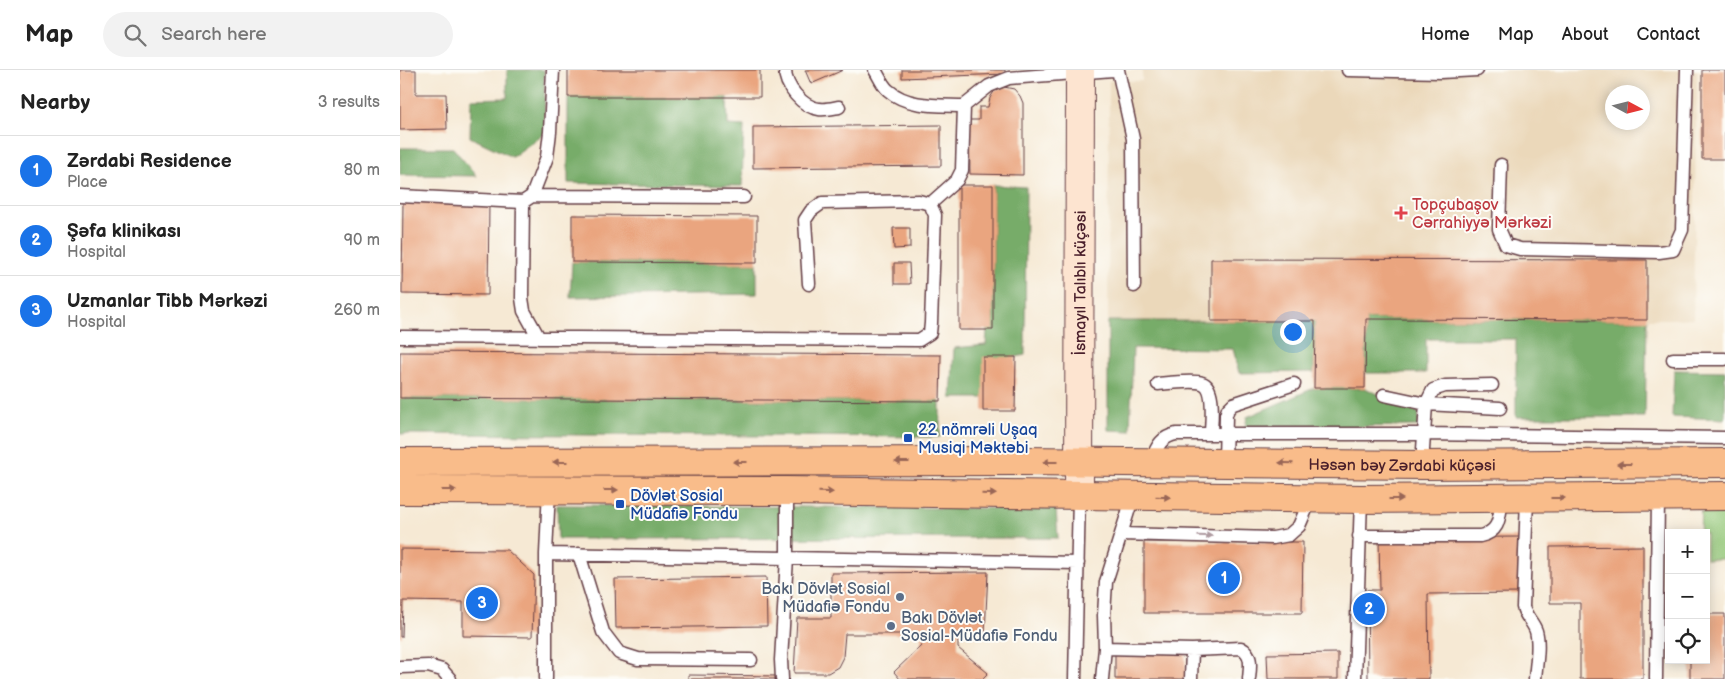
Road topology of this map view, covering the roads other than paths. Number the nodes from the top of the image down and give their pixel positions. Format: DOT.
graph roads {
  1 [pos="553,70"];
  2 [pos="785,70"];
  3 [pos="875,70"];
  4 [pos="1113,70"];
  5 [pos="1118,70"];
  6 [pos="1348,70"];
  7 [pos="1475,70"];
  8 [pos="1687,70"];
  9 [pos="1080,71"];
  10 [pos="964,106"];
  11 [pos="839,107"];
  12 [pos="1501,166"];
  13 [pos="400,196"];
  14 [pos="744,197"];
  15 [pos="528,199"];
  16 [pos="930,204"];
  17 [pos="809,284"];
  18 [pos="1134,286"];
  19 [pos="400,337"];
  20 [pos="539,338"];
  21 [pos="1673,359"];
  22 [pos="1725,359"];
  23 [pos="1158,384"];
  24 [pos="1294,384"];
  25 [pos="1492,385"];
  26 [pos="1384,395"];
  27 [pos="1426,404"];
  28 [pos="1500,408"];
  29 [pos="1211,434"];
  30 [pos="1225,434"];
  31 [pos="1423,434"];
  32 [pos="1725,438"];
  33 [pos="400,462"];
  34 [pos="1079,462"];
  35 [pos="1150,462"];
  36 [pos="1225,462"];
  37 [pos="1694,463"];
  38 [pos="1725,463"];
  39 [pos="1657,464"];
  40 [pos="1422,465"];
  41 [pos="400,490"];
  42 [pos="549,490"];
  43 [pos="787,491"];
  44 [pos="1080,496"];
  45 [pos="1133,496"];
  46 [pos="1697,496"];
  47 [pos="1725,496"];
  48 [pos="1658,497"];
  49 [pos="1311,498"];
  50 [pos="1515,498"];
  51 [pos="1361,499"];
  52 [pos="1121,534"];
  53 [pos="1359,536"];
  54 [pos="546,554"];
  55 [pos="579,554"];
  56 [pos="787,558"];
  57 [pos="1078,563"];
  58 [pos="1105,648"];
  59 [pos="1192,650"];
  60 [pos="751,660"];
  61 [pos="400,667"];
  62 [pos="450,679"];
  63 [pos="546,679"];
  64 [pos="782,679"];
  65 [pos="1075,679"];
  66 [pos="1102,679"];
  67 [pos="1192,679"];
  68 [pos="1249,679"];
  69 [pos="1355,679"];
  70 [pos="1535,679"];
  71 [pos="1656,679"];
  1 -- 15 [label="lane"];
  2 -- 11 [label="lane"];
  3 -- 10 [label="lane"];
  4 -- 9 [label="lane"];
  5 -- 18 [label="lane"];
  6 -- 7 [label="lane"];
  8 -- 12 [label="lane"];
  9 -- 10 [label="lane"];
  9 -- 34 [label="street, İsmayıl Talıblı küçəsi"];
  10 -- 16 [label="lane"];
  13 -- 15 [label="lane"];
  14 -- 15 [label="lane"];
  15 -- 20 [label="lane"];
  16 -- 17 [label="lane"];
  16 -- 20 [label="lane"];
  19 -- 20 [label="lane"];
  21 -- 22 [label="lane"];
  23 -- 29 [label="lane"];
  24 -- 30 [label="lane"];
  25 -- 27 [label="lane"];
  26 -- 27 [label="lane"];
  27 -- 28 [label="lane"];
  27 -- 31 [label="lane"];
  29 -- 30 [label="lane"];
  29 -- 35 [label="lane"];
  30 -- 31 [label="lane"];
  30 -- 36 [label="lane"];
  31 -- 32 [label="lane"];
  31 -- 40 [label="lane"];
  34 -- 33 [label="main road, Həsən bəy Zərdabi küçəsi, one-way"];
  34 -- 35 [label="main road, Həsən bəy Zərdabi küçəsi"];
  34 -- 44 [label="street, İsmayıl Talıblı küçəsi"];
  35 -- 36 [label="main road, Həsən bəy Zərdabi küçəsi"];
  40 -- 36 [label="main road, Həsən bəy Zərdabi küçəsi, one-way"];
  37 -- 38 [label="main road, Həsən bəy Zərdabi küçəsi"];
  37 -- 39 [label="main road, Həsən bəy Zərdabi küçəsi"];
  37 -- 46 [label="main road"];
  39 -- 40 [label="main road, Həsən bəy Zərdabi küçəsi, one-way"];
  39 -- 48 [label="main road"];
  41 -- 42 [label="main road, one-way"];
  42 -- 43 [label="main road, one-way"];
  42 -- 54 [label="lane"];
  43 -- 44 [label="main road, one-way"];
  43 -- 56 [label="lane"];
  44 -- 45 [label="main road"];
  44 -- 57 [label="lane"];
  45 -- 49 [label="main road, one-way"];
  45 -- 52 [label="lane"];
  46 -- 47 [label="main road"];
  46 -- 48 [label="main road"];
  50 -- 48 [label="main road, one-way"];
  48 -- 71 [label="lane"];
  49 -- 51 [label="main road"];
  52 -- 49 [label="lane, one-way"];
  51 -- 50 [label="main road, one-way"];
  50 -- 53 [label="lane"];
  50 -- 70 [label="lane"];
  51 -- 53 [label="lane"];
  52 -- 58 [label="lane"];
  53 -- 69 [label="lane"];
  54 -- 55 [label="lane"];
  54 -- 63 [label="lane"];
  55 -- 56 [label="lane"];
  55 -- 60 [label="lane"];
  56 -- 57 [label="lane"];
  56 -- 64 [label="lane"];
  57 -- 65 [label="lane"];
  58 -- 59 [label="lane"];
  58 -- 66 [label="lane"];
  59 -- 67 [label="lane"];
  59 -- 68 [label="lane"];
  61 -- 62 [label="lane"];
}
